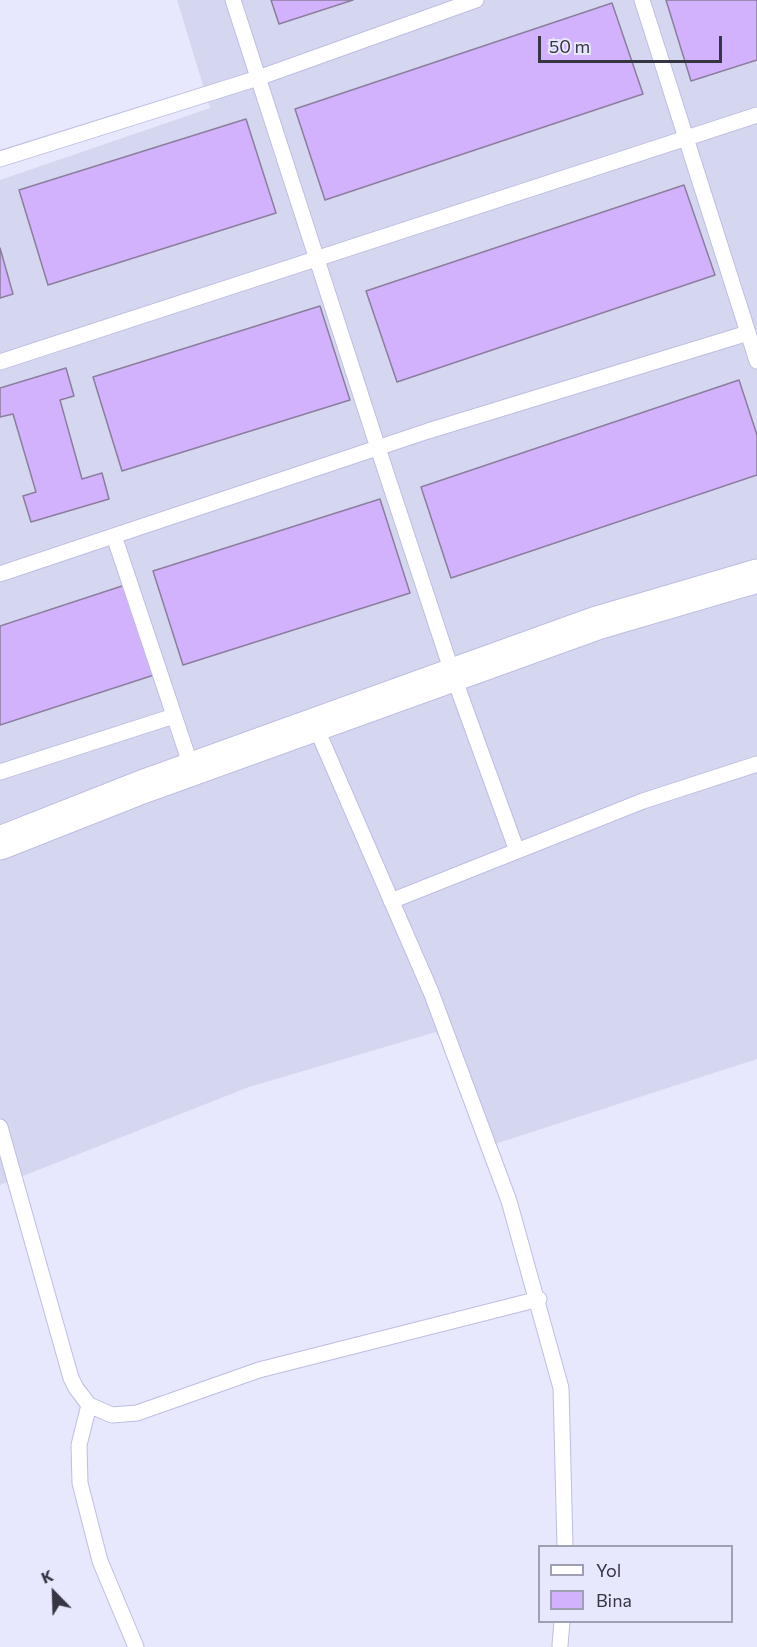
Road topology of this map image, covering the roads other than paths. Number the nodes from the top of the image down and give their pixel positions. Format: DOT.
graph roads {
  1 [pos="233,0"];
  2 [pos="476,0"];
  3 [pos="642,0"];
  4 [pos="440,6"];
  5 [pos="258,78"];
  6 [pos="757,115"];
  7 [pos="685,136"];
  8 [pos="0,159"];
  9 [pos="317,257"];
  10 [pos="748,333"];
  11 [pos="757,361"];
  12 [pos="0,362"];
  13 [pos="378,448"];
  14 [pos="114,536"];
  15 [pos="0,574"];
  16 [pos="757,576"];
  17 [pos="453,675"];
  18 [pos="174,716"];
  19 [pos="315,725"];
  20 [pos="757,764"];
  21 [pos="192,769"];
  22 [pos="0,772"];
  23 [pos="0,843"];
  24 [pos="517,851"];
  25 [pos="391,901"];
  26 [pos="0,1127"];
  27 [pos="539,1299"];
  28 [pos="89,1405"];
  29 [pos="565,1545"];
  30 [pos="562,1623"];
  31 [pos="560,1645"];
  32 [pos="136,1647"];
  1 -- 5 [label="lane"];
  2 -- 4 [label="lane"];
  3 -- 7 [label="lane"];
  4 -- 5 [label="lane"];
  5 -- 8 [label="lane"];
  5 -- 9 [label="lane"];
  6 -- 7 [label="lane"];
  7 -- 9 [label="lane"];
  7 -- 10 [label="lane"];
  9 -- 12 [label="lane"];
  9 -- 13 [label="lane"];
  10 -- 11 [label="lane"];
  10 -- 13 [label="lane"];
  13 -- 14 [label="lane"];
  13 -- 17 [label="lane"];
  14 -- 15 [label="lane"];
  14 -- 18 [label="lane"];
  16 -- 17 [label="street"];
  17 -- 19 [label="street"];
  17 -- 24 [label="lane"];
  18 -- 21 [label="lane"];
  18 -- 22 [label="lane"];
  19 -- 21 [label="street"];
  19 -- 25 [label="lane"];
  20 -- 24 [label="lane"];
  21 -- 23 [label="street"];
  24 -- 25 [label="lane"];
  25 -- 27 [label="lane"];
  26 -- 28 [label="lane"];
  27 -- 28 [label="lane"];
  27 -- 29 [label="lane"];
  28 -- 32 [label="lane"];
  30 -- 31 [label="lane"];
}
